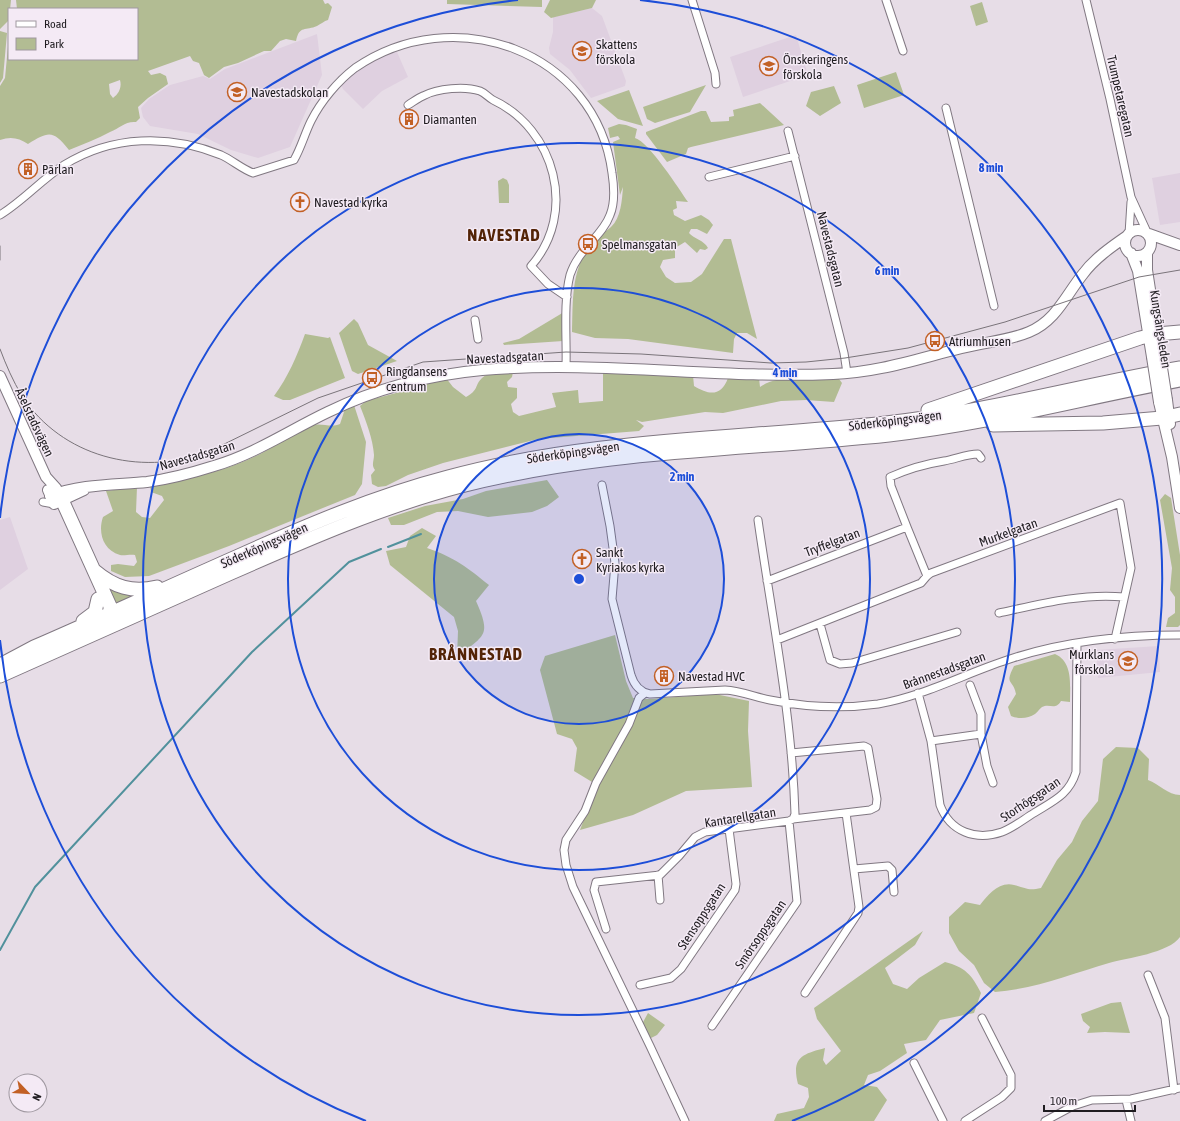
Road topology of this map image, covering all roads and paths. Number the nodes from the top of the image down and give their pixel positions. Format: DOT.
graph roads {
  1 [pos="692,0"];
  2 [pos="886,0"];
  3 [pos="1086,0"];
  4 [pos="903,51"];
  5 [pos="716,84"];
  6 [pos="408,105"];
  7 [pos="946,108"];
  8 [pos="788,130"];
  9 [pos="795,156"];
  10 [pos="709,177"];
  11 [pos="1131,197"];
  12 [pos="0,215"];
  13 [pos="1148,233"];
  14 [pos="1128,235"];
  15 [pos="1179,245"];
  16 [pos="1149,250"];
  17 [pos="1130,252"];
  18 [pos="1105,253"];
  19 [pos="567,297"];
  20 [pos="994,306"];
  21 [pos="475,320"];
  22 [pos="1180,332"];
  23 [pos="1153,335"];
  24 [pos="478,339"];
  25 [pos="566,367"];
  26 [pos="1180,368"];
  27 [pos="847,373"];
  28 [pos="0,376"];
  29 [pos="1180,380"];
  30 [pos="1170,416"];
  31 [pos="887,423"];
  32 [pos="963,425"];
  33 [pos="981,458"];
  34 [pos="1178,484"];
  35 [pos="602,485"];
  36 [pos="56,498"];
  37 [pos="1180,508"];
  38 [pos="758,520"];
  39 [pos="907,527"];
  40 [pos="94,571"];
  41 [pos="927,576"];
  42 [pos="182,580"];
  43 [pos="766,581"];
  44 [pos="1124,597"];
  45 [pos="98,599"];
  46 [pos="999,613"];
  47 [pos="110,614"];
  48 [pos="128,618"];
  49 [pos="820,624"];
  50 [pos="100,632"];
  51 [pos="957,632"];
  52 [pos="1180,635"];
  53 [pos="1115,639"];
  54 [pos="777,640"];
  55 [pos="1076,643"];
  56 [pos="34,647"];
  57 [pos="0,665"];
  58 [pos="0,676"];
  59 [pos="970,685"];
  60 [pos="645,693"];
  61 [pos="918,693"];
  62 [pos="785,702"];
  63 [pos="981,734"];
  64 [pos="931,741"];
  65 [pos="791,753"];
  66 [pos="993,783"];
  67 [pos="846,813"];
  68 [pos="791,820"];
  69 [pos="729,830"];
  70 [pos="854,869"];
  71 [pos="658,875"];
  72 [pos="894,892"];
  73 [pos="660,900"];
  74 [pos="606,929"];
  75 [pos="1148,975"];
  76 [pos="640,985"];
  77 [pos="805,993"];
  78 [pos="982,1018"];
  79 [pos="712,1026"];
  80 [pos="914,1063"];
  81 [pos="1177,1089"];
  82 [pos="1126,1100"];
  83 [pos="684,1121"];
  84 [pos="942,1121"];
  85 [pos="965,1121"];
  86 [pos="1045,1121"];
  87 [pos="1131,1121"];
  1 -- 5 [label="street"];
  2 -- 4 [label="street"];
  3 -- 11 [label="street, Trumpetaregatan"];
  6 -- 19 [label="street"];
  7 -- 20 [label="street"];
  8 -- 9 [label="street, Navestadsgatan"];
  9 -- 10 [label="street"];
  9 -- 27 [label="street, Navestadsgatan"];
  11 -- 13 [label="street, Trumpetaregatan"];
  11 -- 14 [label="street, Trumpetaregatan"];
  12 -- 19 [label="street"];
  13 -- 14 [label="street"];
  13 -- 15 [label="street"];
  13 -- 16 [label="street"];
  14 -- 17 [label="street"];
  14 -- 18 [label="street, Navestadsgatan"];
  15 -- 16 [label="street"];
  16 -- 17 [label="street"];
  16 -- 23 [label="street, Kungsängsleden"];
  17 -- 18 [label="street"];
  17 -- 23 [label="street, Kungsängsleden"];
  18 -- 27 [label="street, Navestadsgatan"];
  19 -- 25 [label="street"];
  21 -- 24 [label="street"];
  22 -- 23 [label="highway"];
  23 -- 30 [label="street, Kungsängsleden, bridge"];
  23 -- 31 [label="highway"];
  25 -- 27 [label="street, Navestadsgatan"];
  25 -- 36 [label="street, Navestadsgatan"];
  26 -- 31 [label="highway, Söderköpingsvägen"];
  28 -- 36 [label="street, Åselstadsvägen"];
  29 -- 32 [label="highway, Söderköpingsvägen"];
  30 -- 32 [label="highway"];
  30 -- 34 [label="street, Kungsängsleden"];
  31 -- 42 [label="highway, Söderköpingsvägen"];
  32 -- 48 [label="highway, Söderköpingsvägen"];
  33 -- 39 [label="street"];
  34 -- 37 [label="street, Kungsängsleden"];
  35 -- 60 [label="street"];
  36 -- 40 [label="highway"];
  36 -- 45 [label="highway"];
  38 -- 43 [label="street"];
  39 -- 41 [label="street"];
  39 -- 43 [label="street, Tryffelgatan"];
  40 -- 42 [label="highway"];
  40 -- 47 [label="highway"];
  41 -- 44 [label="street, Murkelgatan"];
  41 -- 49 [label="street, Murkelgatan"];
  42 -- 47 [label="highway, Söderköpingsvägen"];
  43 -- 54 [label="street"];
  44 -- 46 [label="street"];
  44 -- 53 [label="street, Murkelgatan"];
  45 -- 47 [label="highway"];
  45 -- 56 [label="highway"];
  47 -- 48 [label="highway"];
  47 -- 50 [label="highway"];
  47 -- 56 [label="highway, Söderköpingsvägen"];
  48 -- 50 [label="highway, Söderköpingsvägen"];
  49 -- 51 [label="street"];
  49 -- 54 [label="street, Murkelgatan"];
  50 -- 58 [label="highway, Söderköpingsvägen"];
  52 -- 53 [label="street, Brånnestadsgatan"];
  53 -- 55 [label="street, Brånnestadsgatan"];
  54 -- 62 [label="street"];
  55 -- 61 [label="street, Brånnestadsgatan"];
  55 -- 64 [label="street, Storhögsgatan"];
  56 -- 57 [label="highway, Söderköpingsvägen"];
  59 -- 63 [label="street"];
  60 -- 62 [label="street, Brånnestadsgatan"];
  60 -- 83 [label="street"];
  61 -- 62 [label="street, Brånnestadsgatan"];
  61 -- 64 [label="street, Storhögsgatan"];
  62 -- 65 [label="street, Kantarellgatan"];
  63 -- 64 [label="street"];
  63 -- 66 [label="street"];
  65 -- 67 [label="street, Kantarellgatan"];
  65 -- 68 [label="street, Kantarellgatan"];
  67 -- 68 [label="street, Kantarellgatan"];
  67 -- 70 [label="street"];
  68 -- 69 [label="street, Kantarellgatan"];
  68 -- 79 [label="street, Smörsoppsgatan"];
  69 -- 71 [label="street, Kantarellgatan"];
  69 -- 76 [label="street, Stensoppsgatan"];
  70 -- 72 [label="street"];
  70 -- 77 [label="street"];
  71 -- 73 [label="street"];
  71 -- 74 [label="street"];
  75 -- 81 [label="street"];
  78 -- 85 [label="street"];
  80 -- 84 [label="street"];
  81 -- 82 [label="street"];
  82 -- 86 [label="street"];
  82 -- 87 [label="street"];
}
